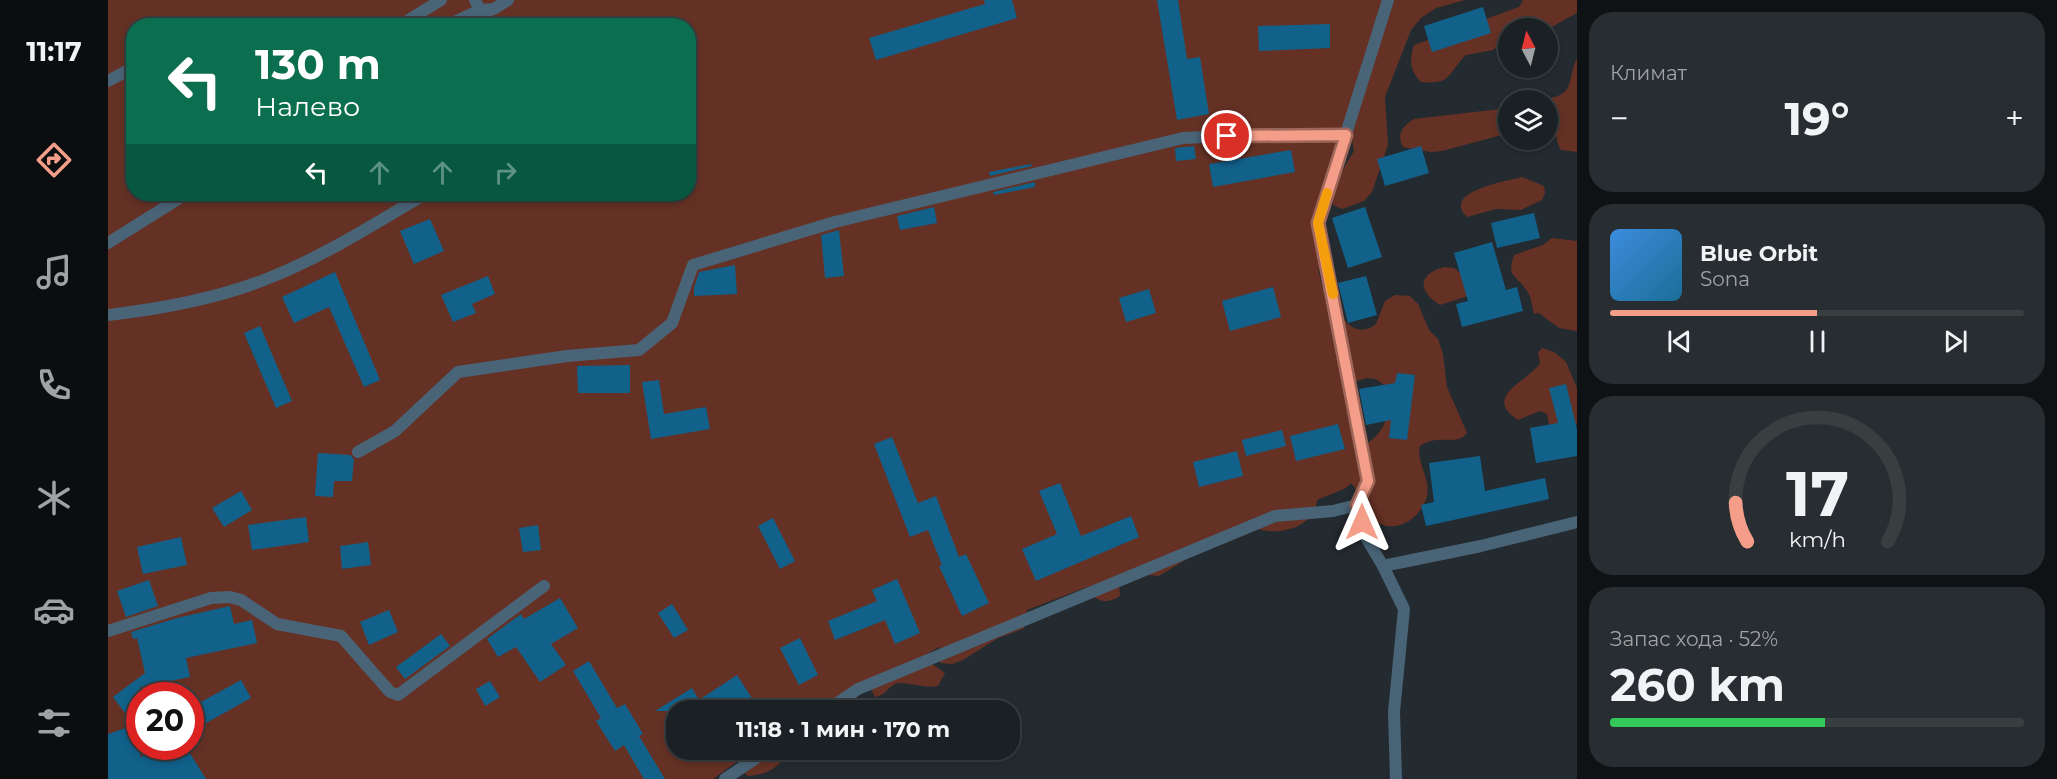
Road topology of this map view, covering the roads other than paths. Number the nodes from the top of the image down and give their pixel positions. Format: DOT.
graph roads {
  1 [pos="441,0"];
  2 [pos="508,0"];
  3 [pos="1388,0"];
  4 [pos="478,5"];
  5 [pos="412,18"];
  6 [pos="458,18"];
  7 [pos="488,18"];
  8 [pos="126,71"];
  9 [pos="108,81"];
  10 [pos="1346,135"];
  11 [pos="175,201"];
  12 [pos="413,201"];
  13 [pos="108,243"];
  14 [pos="108,315"];
  15 [pos="358,452"];
  16 [pos="1357,505"];
  17 [pos="1577,522"];
  18 [pos="1383,566"];
  19 [pos="543,586"];
  20 [pos="108,631"];
  21 [pos="843,700"];
  22 [pos="753,760"];
  23 [pos="724,779"];
  24 [pos="1396,779"];
  1 -- 5 [label="lane"];
  2 -- 4 [label="lane"];
  3 -- 10 [label="lane"];
  4 -- 6 [label="lane"];
  4 -- 7 [label="lane"];
  8 -- 9 [label="lane"];
  10 -- 15 [label="lane"];
  10 -- 16 [label="lane"];
  11 -- 13 [label="lane"];
  12 -- 14 [label="lane"];
  16 -- 18 [label="lane"];
  16 -- 21 [label="lane"];
  17 -- 18 [label="lane"];
  18 -- 24 [label="lane"];
  19 -- 20 [label="lane"];
  22 -- 23 [label="lane"];
}
